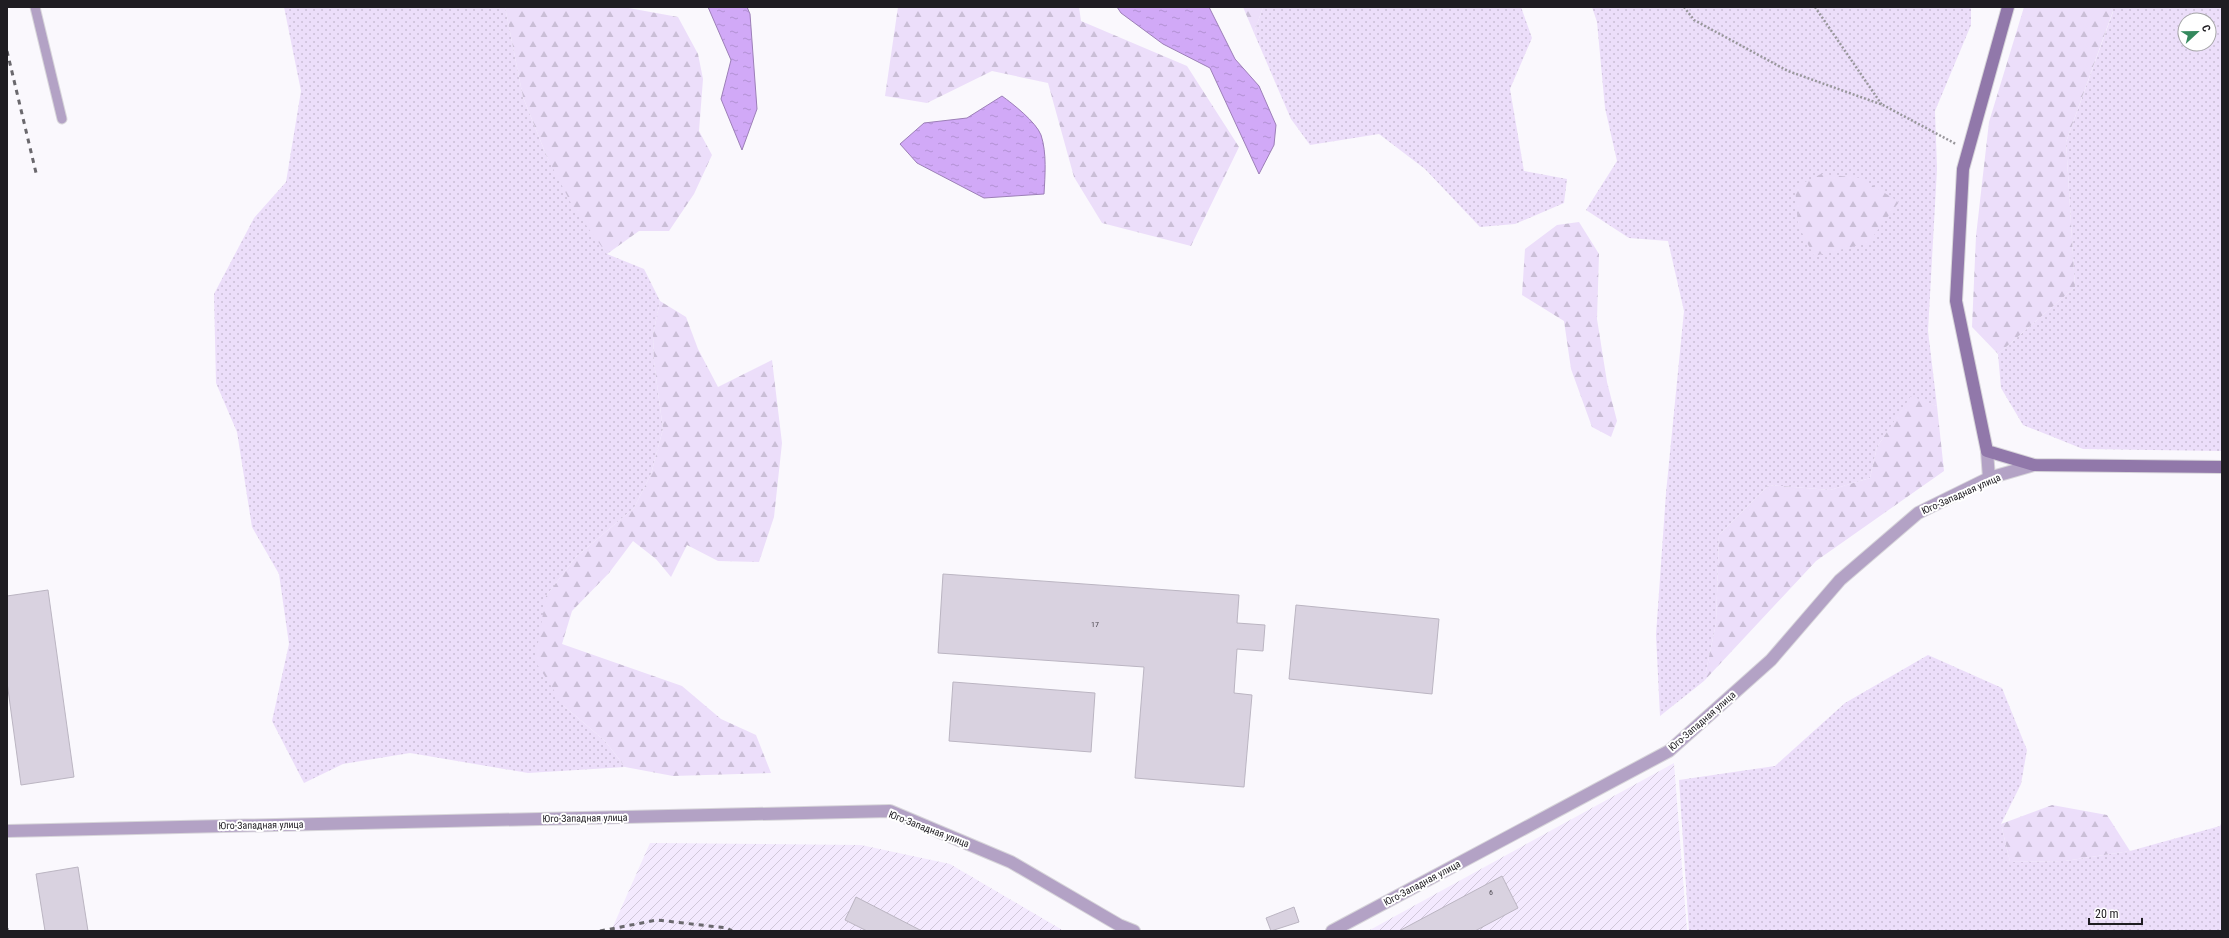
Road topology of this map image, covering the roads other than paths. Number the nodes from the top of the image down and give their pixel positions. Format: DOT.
graph roads {
  1 [pos="35,7"];
  2 [pos="2008,7"];
  3 [pos="62,119"];
  4 [pos="1987,451"];
  5 [pos="2034,465"];
  6 [pos="2222,467"];
  7 [pos="1989,478"];
  8 [pos="7,831"];
  9 [pos="1134,931"];
  10 [pos="1332,931"];
  1 -- 3 [label="lane"];
  2 -- 4 [label="street"];
  4 -- 5 [label="street"];
  4 -- 7 [label="street"];
  5 -- 6 [label="street"];
  5 -- 7 [label="street, Юго-Западная улица"];
  7 -- 10 [label="street, Юго-Западная улица"];
  8 -- 9 [label="street, Юго-Западная улица"];
}
